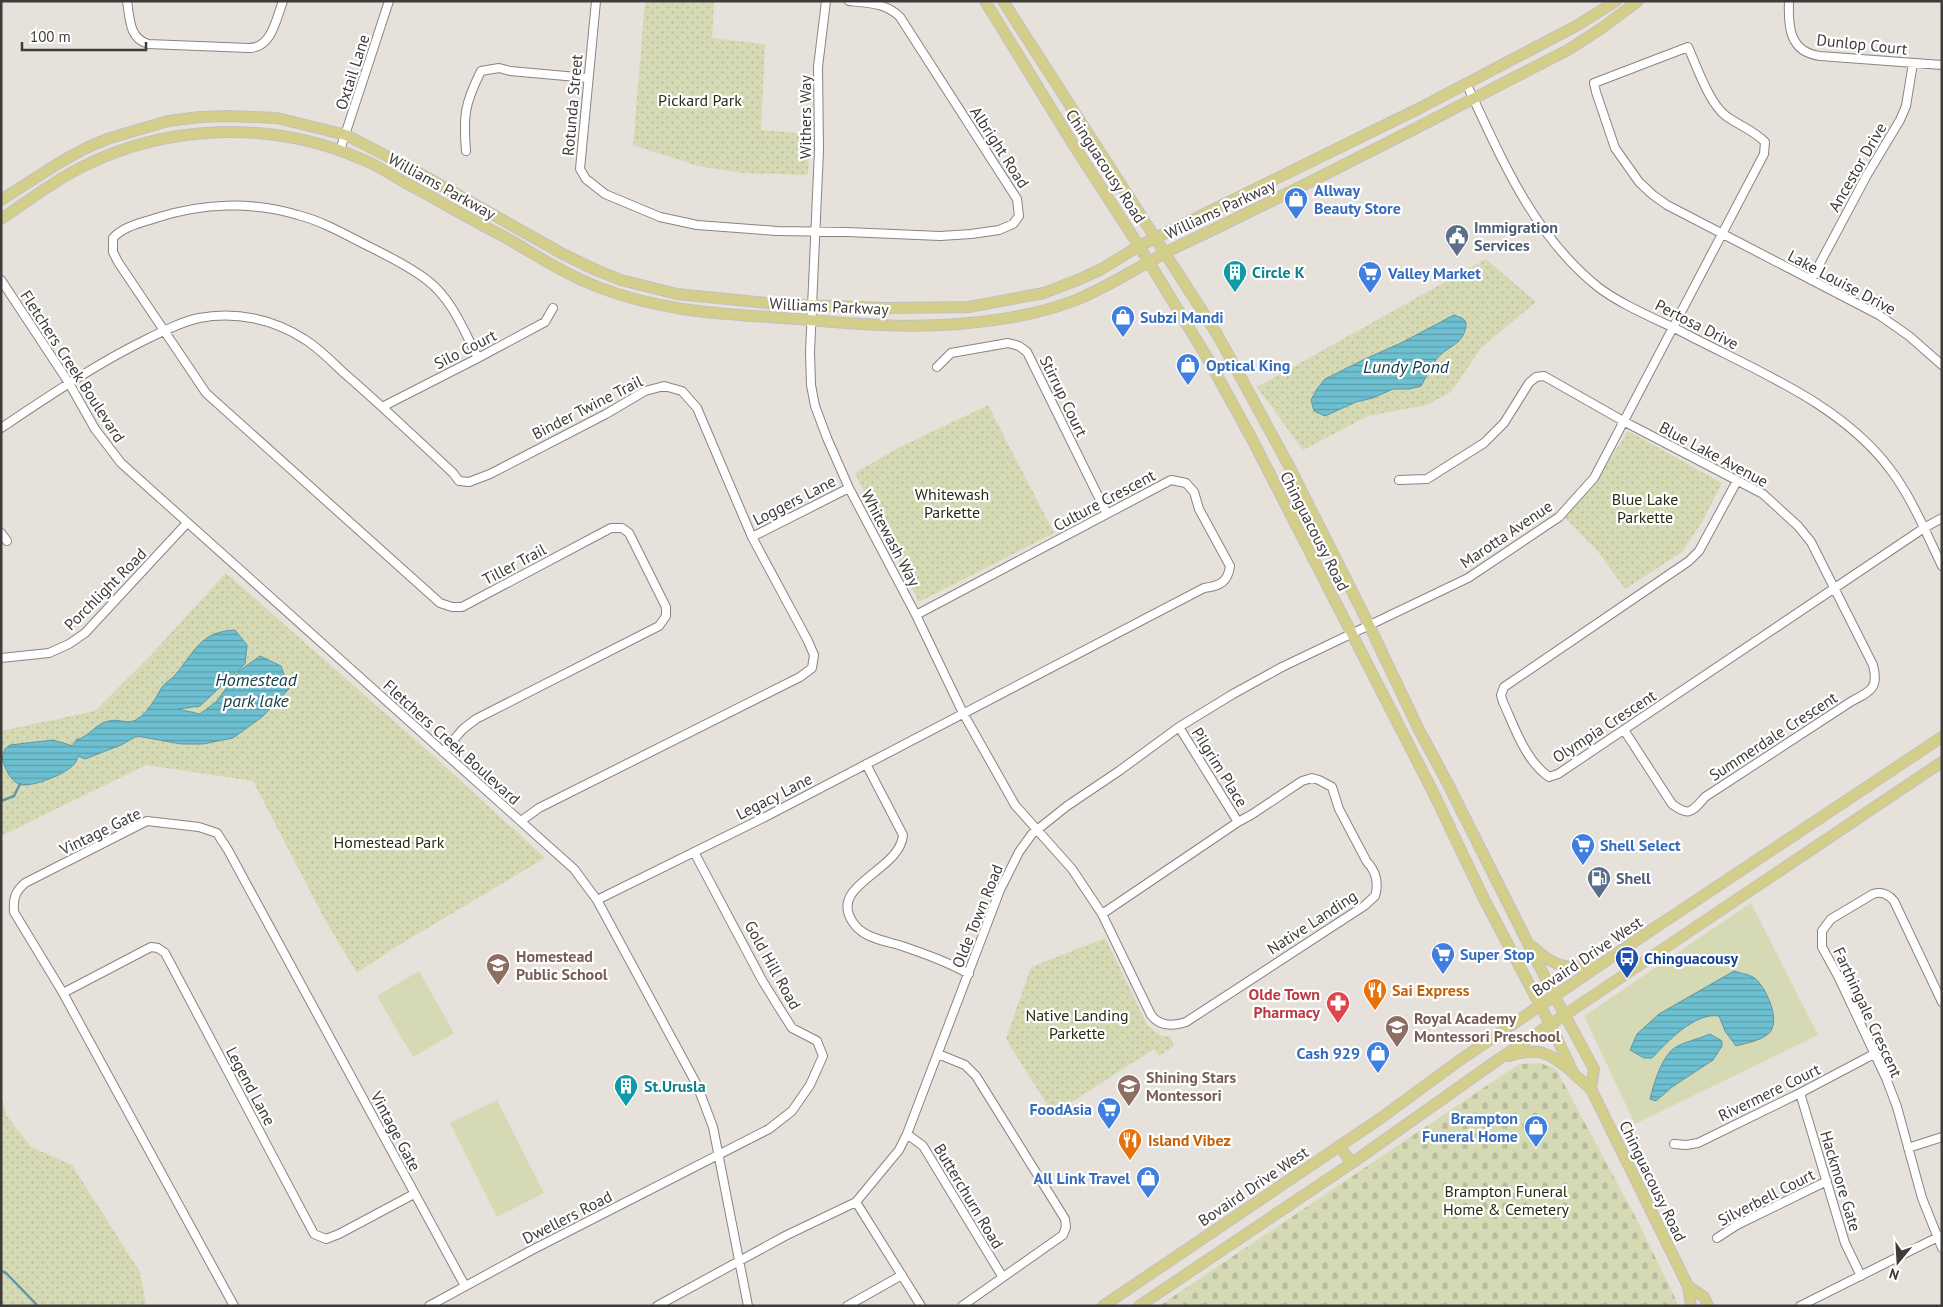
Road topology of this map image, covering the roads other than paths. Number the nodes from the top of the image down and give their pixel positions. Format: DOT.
graph roads {
  1 [pos="127,1"];
  2 [pos="283,1"];
  3 [pos="390,1"];
  4 [pos="596,1"];
  5 [pos="826,1"];
  6 [pos="849,1"];
  7 [pos="985,1"];
  8 [pos="1003,1"];
  9 [pos="1616,1"];
  10 [pos="1638,1"];
  11 [pos="1789,1"];
  12 [pos="1913,62"];
  13 [pos="1942,65"];
  14 [pos="588,78"];
  15 [pos="1466,83"];
  16 [pos="1474,99"];
  17 [pos="346,135"];
  18 [pos="340,150"];
  19 [pos="466,151"];
  20 [pos="1,200"];
  21 [pos="1,219"];
  22 [pos="816,233"];
  23 [pos="1722,234"];
  24 [pos="1155,238"];
  25 [pos="1139,246"];
  26 [pos="1164,253"];
  27 [pos="1148,262"];
  28 [pos="1,280"];
  29 [pos="1811,280"];
  30 [pos="812,305"];
  31 [pos="553,308"];
  32 [pos="812,321"];
  33 [pos="1674,328"];
  34 [pos="164,331"];
  35 [pos="478,358"];
  36 [pos="1942,365"];
  37 [pos="937,367"];
  38 [pos="69,383"];
  39 [pos="382,407"];
  40 [pos="1625,422"];
  41 [pos="1,428"];
  42 [pos="1399,480"];
  43 [pos="1737,481"];
  44 [pos="849,488"];
  45 [pos="1107,514"];
  46 [pos="1942,518"];
  47 [pos="187,524"];
  48 [pos="1924,528"];
  49 [pos="1,533"];
  50 [pos="752,537"];
  51 [pos="7,541"];
  52 [pos="1942,566"];
  53 [pos="1836,588"];
  54 [pos="916,614"];
  55 [pos="1369,625"];
  56 [pos="1351,633"];
  57 [pos="1,658"];
  58 [pos="963,714"];
  59 [pos="1179,726"];
  60 [pos="1624,730"];
  61 [pos="1942,737"];
  62 [pos="444,752"];
  63 [pos="1942,762"];
  64 [pos="866,764"];
  65 [pos="521,822"];
  66 [pos="1238,822"];
  67 [pos="1038,829"];
  68 [pos="694,852"];
  69 [pos="597,900"];
  70 [pos="1102,914"];
  71 [pos="1527,941"];
  72 [pos="1601,965"];
  73 [pos="969,974"];
  74 [pos="63,992"];
  75 [pos="1555,997"];
  76 [pos="1942,1002"];
  77 [pos="1540,1006"];
  78 [pos="1564,1014"];
  79 [pos="1550,1024"];
  80 [pos="938,1054"];
  81 [pos="1874,1054"];
  82 [pos="1499,1059"];
  83 [pos="1574,1074"];
  84 [pos="1591,1089"];
  85 [pos="1800,1093"];
  86 [pos="907,1134"];
  87 [pos="1942,1137"];
  88 [pos="1674,1144"];
  89 [pos="1339,1146"];
  90 [pos="1908,1148"];
  91 [pos="719,1154"];
  92 [pos="1352,1163"];
  93 [pos="1828,1181"];
  94 [pos="414,1194"];
  95 [pos="856,1202"];
  96 [pos="1940,1236"];
  97 [pos="1717,1238"];
  98 [pos="1942,1248"];
  99 [pos="740,1262"];
  100 [pos="902,1275"];
  101 [pos="1002,1276"];
  102 [pos="1862,1276"];
  103 [pos="465,1286"];
  104 [pos="1688,1286"];
  105 [pos="234,1306"];
  106 [pos="429,1306"];
  107 [pos="657,1306"];
  108 [pos="748,1306"];
  109 [pos="847,1306"];
  110 [pos="921,1306"];
  111 [pos="962,1306"];
  112 [pos="1103,1306"];
  113 [pos="1139,1306"];
  114 [pos="1691,1306"];
  115 [pos="1708,1306"];
  116 [pos="1800,1306"];
  1 -- 2 [label="street"];
  3 -- 17 [label="street, Oxtail Lane"];
  4 -- 14 [label="street, Rotunda Street"];
  5 -- 22 [label="street, Withers Way"];
  6 -- 22 [label="street, Albright Road"];
  7 -- 25 [label="main road, Chinguacousy Road"];
  8 -- 24 [label="main road, Chinguacousy Road"];
  9 -- 15 [label="main road, Williams Parkway"];
  10 -- 16 [label="main road, Williams Parkway"];
  11 -- 12 [label="street, Dunlop Court"];
  12 -- 13 [label="street, Dunlop Court"];
  12 -- 29 [label="street, Ancestor Drive"];
  14 -- 19 [label="street"];
  14 -- 22 [label="street, Rotunda Street"];
  15 -- 16 [label="street, Pertosa Drive"];
  15 -- 24 [label="main road, Williams Parkway"];
  16 -- 26 [label="main road, Williams Parkway"];
  16 -- 33 [label="street, Pertosa Drive"];
  17 -- 18 [label="street, Oxtail Lane"];
  17 -- 20 [label="main road, Williams Parkway"];
  17 -- 30 [label="main road, Williams Parkway"];
  18 -- 21 [label="main road, Williams Parkway"];
  18 -- 32 [label="main road, Williams Parkway"];
  22 -- 30 [label="street, Whitewash Way"];
  23 -- 23 [label="street, Lake Louise Drive"];
  23 -- 29 [label="street, Lake Louise Drive"];
  23 -- 33 [label="street, Marotta Avenue"];
  24 -- 25 [label="main road, Williams Parkway"];
  24 -- 26 [label="main road, Chinguacousy Road"];
  25 -- 27 [label="main road, Chinguacousy Road"];
  25 -- 30 [label="main road, Williams Parkway"];
  26 -- 27 [label="main road, Williams Parkway"];
  26 -- 55 [label="main road, Chinguacousy Road"];
  27 -- 32 [label="main road, Williams Parkway"];
  27 -- 56 [label="main road, Chinguacousy Road"];
  28 -- 38 [label="street, Fletchers Creek Boulevard"];
  29 -- 36 [label="street, Lake Louise Drive"];
  30 -- 32 [label="street, Whitewash Way"];
  31 -- 35 [label="street, Silo Court"];
  32 -- 44 [label="street, Whitewash Way"];
  33 -- 40 [label="street, Marotta Avenue"];
  33 -- 48 [label="street, Pertosa Drive"];
  34 -- 35 [label="street, Tiller Trail"];
  34 -- 38 [label="street, Binder Twine Trail"];
  34 -- 39 [label="street, Binder Twine Trail"];
  34 -- 62 [label="street, Tiller Trail"];
  35 -- 39 [label="street, Silo Court"];
  37 -- 45 [label="street, Stirrup Court"];
  38 -- 41 [label="street, Binder Twine Trail"];
  38 -- 47 [label="street, Fletchers Creek Boulevard"];
  39 -- 50 [label="street, Binder Twine Trail"];
  40 -- 42 [label="street, Blue Lake Avenue"];
  40 -- 43 [label="street, Blue Lake Avenue"];
  40 -- 55 [label="street, Marotta Avenue"];
  43 -- 53 [label="street, Blue Lake Avenue"];
  43 -- 60 [label="street, Olympia Crescent"];
  44 -- 50 [label="street, Loggers Lane"];
  44 -- 54 [label="street, Whitewash Way"];
  45 -- 54 [label="street, Culture Crescent"];
  45 -- 58 [label="street, Culture Crescent"];
  46 -- 48 [label="street, Olympia Crescent"];
  47 -- 57 [label="street, Porchlight Road"];
  47 -- 62 [label="street, Fletchers Creek Boulevard"];
  48 -- 52 [label="street, Pertosa Drive"];
  48 -- 53 [label="street, Olympia Crescent"];
  49 -- 51 [label="street"];
  50 -- 65 [label="street, Binder Twine Trail"];
  53 -- 60 [label="street, Olympia Crescent"];
  53 -- 60 [label="street, Summerdale Crescent"];
  54 -- 58 [label="street, Whitewash Way"];
  55 -- 56 [label="street, Marotta Avenue"];
  55 -- 71 [label="main road, Chinguacousy Road"];
  56 -- 59 [label="street, Olde Town Road"];
  56 -- 77 [label="main road, Chinguacousy Road"];
  58 -- 64 [label="street, Legacy Lane"];
  58 -- 67 [label="street, Whitewash Way"];
  59 -- 66 [label="street, Pilgrim Place"];
  59 -- 67 [label="street, Olde Town Road"];
  61 -- 72 [label="main road, Bovaird Drive West"];
  62 -- 65 [label="street, Fletchers Creek Boulevard"];
  63 -- 78 [label="main road"];
  64 -- 68 [label="street, Legacy Lane"];
  64 -- 73 [label="street"];
  65 -- 69 [label="street, Fletchers Creek Boulevard"];
  66 -- 70 [label="street, Native Landing"];
  66 -- 70 [label="street, Native Landing"];
  67 -- 70 [label="street, Native Landing"];
  67 -- 73 [label="street, Olde Town Road"];
  68 -- 69 [label="street, Legacy Lane"];
  68 -- 91 [label="street, Gold Hill Road"];
  69 -- 91 [label="street, Fletchers Creek Boulevard"];
  71 -- 72 [label="main road"];
  71 -- 75 [label="main road, Chinguacousy Road"];
  72 -- 75 [label="main road, Bovaird Drive West"];
  73 -- 80 [label="street, Olde Town Road"];
  74 -- 94 [label="street, Legend Lane"];
  74 -- 94 [label="street, Vintage Gate"];
  74 -- 105 [label="street, Vintage Gate"];
  75 -- 77 [label="main road, Bovaird Drive West"];
  75 -- 78 [label="main road, Chinguacousy Road"];
  76 -- 81 [label="street, Farthingale Crescent"];
  77 -- 79 [label="main road, Chinguacousy Road"];
  77 -- 89 [label="main road, Bovaird Drive West"];
  78 -- 79 [label="main road"];
  78 -- 84 [label="main road, Chinguacousy Road"];
  79 -- 82 [label="main road"];
  79 -- 83 [label="main road, Chinguacousy Road"];
  80 -- 86 [label="street, Olde Town Road"];
  80 -- 101 [label="street"];
  81 -- 85 [label="street, Rivermere Court"];
  81 -- 90 [label="street, Farthingale Crescent"];
  82 -- 83 [label="main road"];
  82 -- 92 [label="main road"];
  83 -- 84 [label="main road, Chinguacousy Road"];
  84 -- 104 [label="main road, Chinguacousy Road"];
  85 -- 88 [label="street, Rivermere Court"];
  85 -- 93 [label="street, Hackmore Gate"];
  86 -- 95 [label="street, Olde Town Road"];
  86 -- 101 [label="street, Butterchurn Road"];
  87 -- 90 [label="street"];
  89 -- 92 [label="main road"];
  89 -- 112 [label="main road, Bovaird Drive West"];
  90 -- 96 [label="street, Farthingale Crescent"];
  91 -- 99 [label="street, Fletchers Creek Boulevard"];
  91 -- 103 [label="street, Dwellers Road"];
  92 -- 113 [label="main road"];
  93 -- 97 [label="street, Silverbell Court"];
  93 -- 102 [label="street, Hackmore Gate"];
  94 -- 103 [label="street, Vintage Gate"];
  95 -- 99 [label="street, Olde Town Road"];
  95 -- 100 [label="street"];
  96 -- 98 [label="street, Farthingale Crescent"];
  96 -- 102 [label="street"];
  99 -- 107 [label="street"];
  99 -- 108 [label="street, Fletchers Creek Boulevard"];
  100 -- 109 [label="street"];
  100 -- 110 [label="street"];
  101 -- 111 [label="street"];
  102 -- 116 [label="street"];
  103 -- 106 [label="street, Dwellers Road"];
  104 -- 114 [label="main road, Chinguacousy Road"];
  104 -- 115 [label="main road, Chinguacousy Road"];
}
